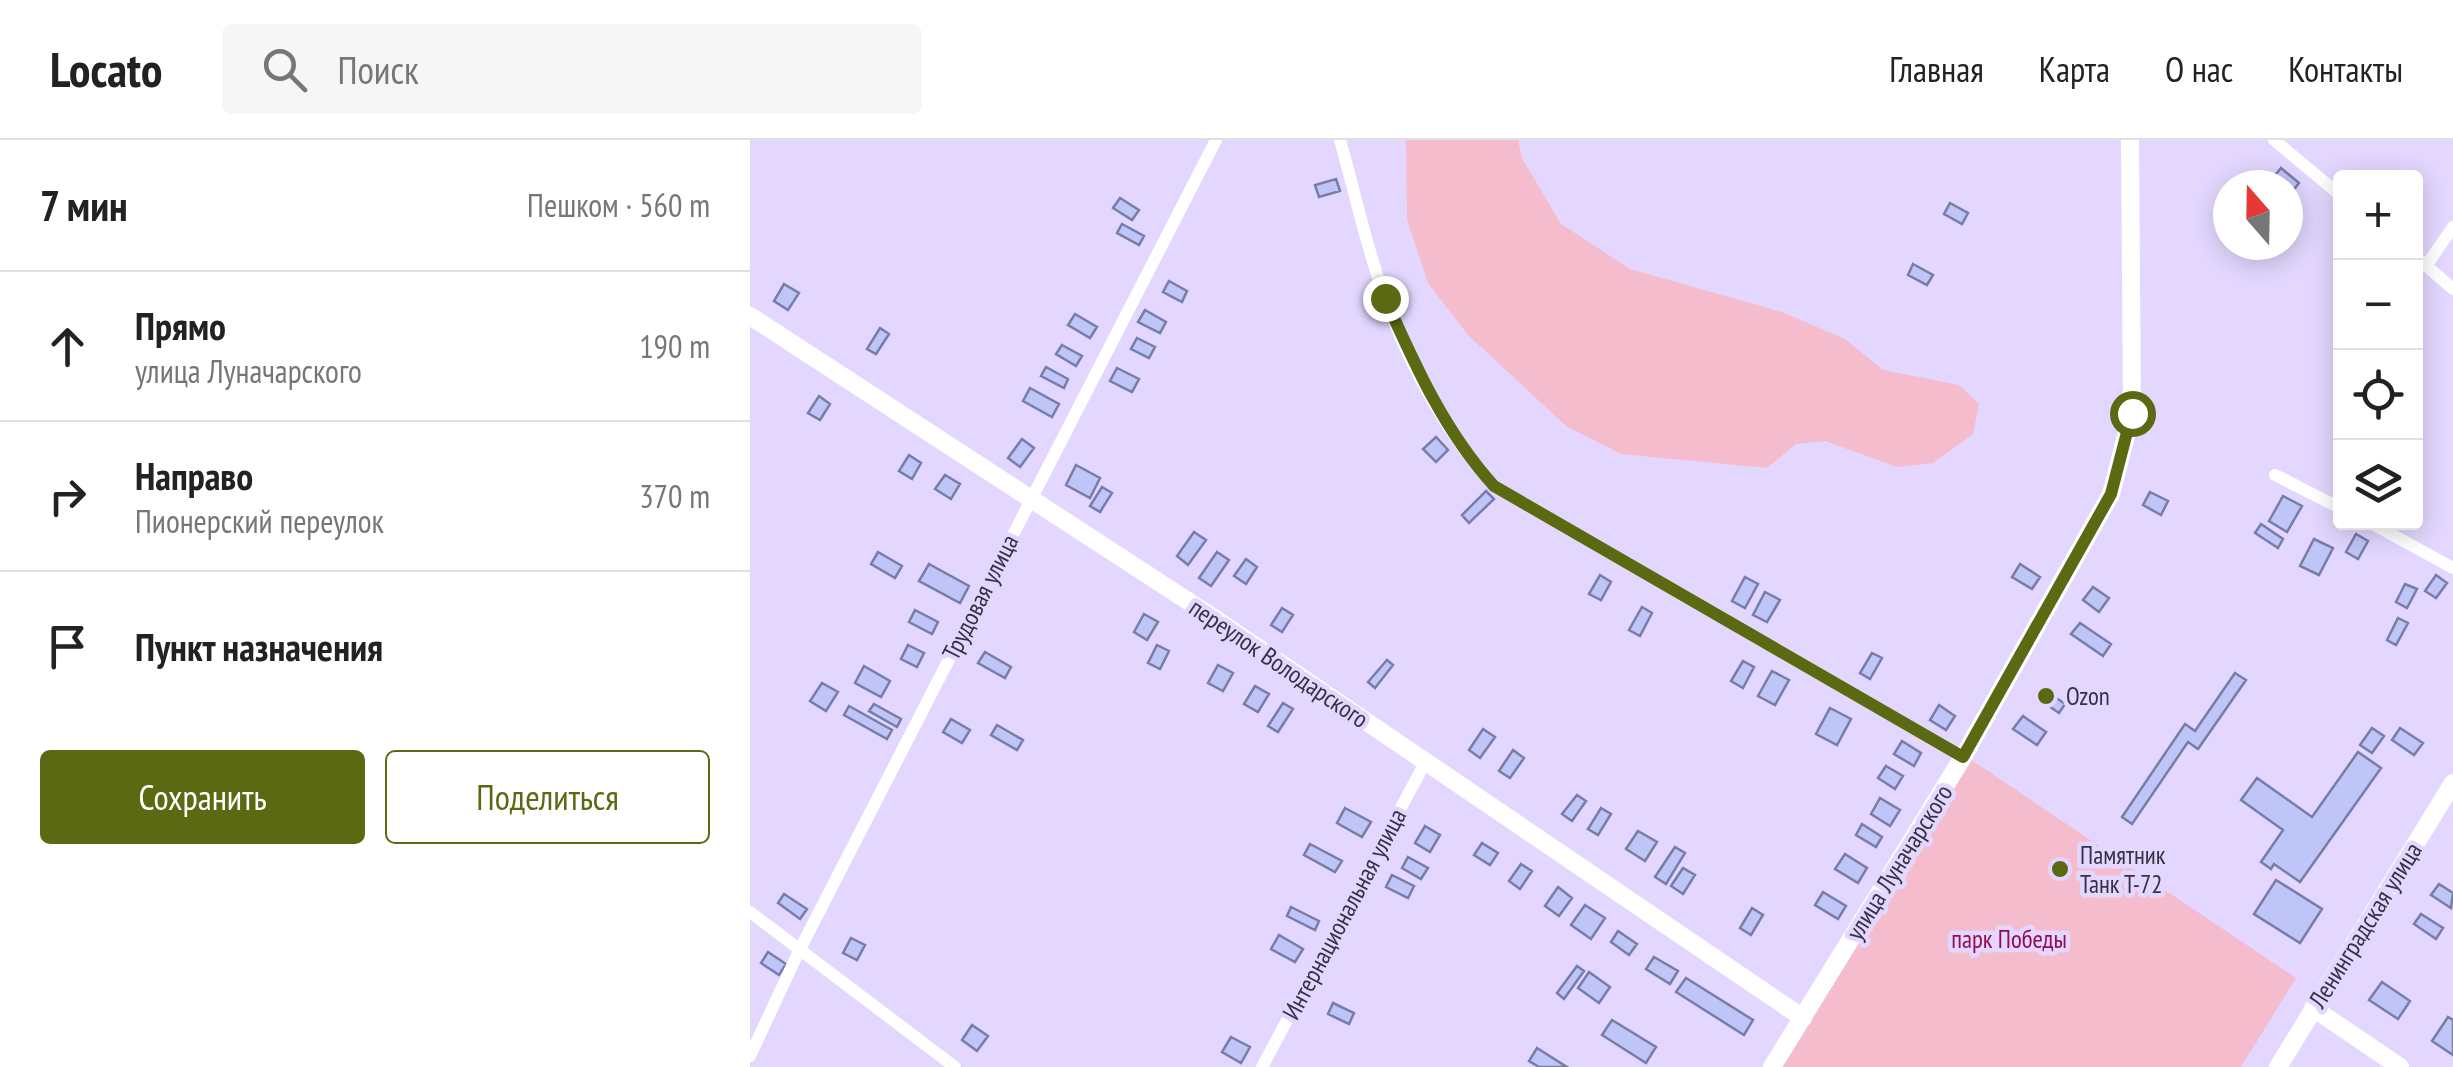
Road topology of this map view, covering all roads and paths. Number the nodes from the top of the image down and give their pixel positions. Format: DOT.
graph roads {
  1 [pos="1216,140"];
  2 [pos="1340,140"];
  3 [pos="2130,140"];
  4 [pos="2274,140"];
  5 [pos="2333,189"];
  6 [pos="2453,227"];
  7 [pos="2423,260"];
  8 [pos="2423,264"];
  9 [pos="2453,289"];
  10 [pos="750,316"];
  11 [pos="2275,475"];
  12 [pos="1030,501"];
  13 [pos="2333,504"];
  14 [pos="2384,530"];
  15 [pos="2453,568"];
  16 [pos="1963,757"];
  17 [pos="1426,761"];
  18 [pos="2453,783"];
  19 [pos="750,912"];
  20 [pos="800,951"];
  21 [pos="2313,1008"];
  22 [pos="1803,1018"];
  23 [pos="750,1056"];
  24 [pos="955,1067"];
  25 [pos="1262,1067"];
  26 [pos="1772,1067"];
  27 [pos="2278,1067"];
  28 [pos="2400,1067"];
  1 -- 12 [label="street, Трудовая улица"];
  2 -- 16 [label="street"];
  3 -- 16 [label="street, улица Луначарского"];
  4 -- 5 [label="street"];
  6 -- 7 [label="street"];
  8 -- 9 [label="street"];
  10 -- 12 [label="street, переулок Володарского"];
  11 -- 13 [label="street"];
  12 -- 17 [label="street, переулок Володарского"];
  12 -- 20 [label="street, Трудовая улица"];
  14 -- 15 [label="street"];
  16 -- 22 [label="street, улица Луначарского"];
  17 -- 22 [label="street, переулок Володарского"];
  17 -- 25 [label="street, Интернациональная улица"];
  18 -- 21 [label="street, Ленинградская улица"];
  19 -- 20 [label="street"];
  20 -- 23 [label="street, Трудовая улица"];
  20 -- 24 [label="street"];
  21 -- 27 [label="street, Ленинградская улица"];
  21 -- 28 [label="street"];
  22 -- 26 [label="street, улица Луначарского"];
}
